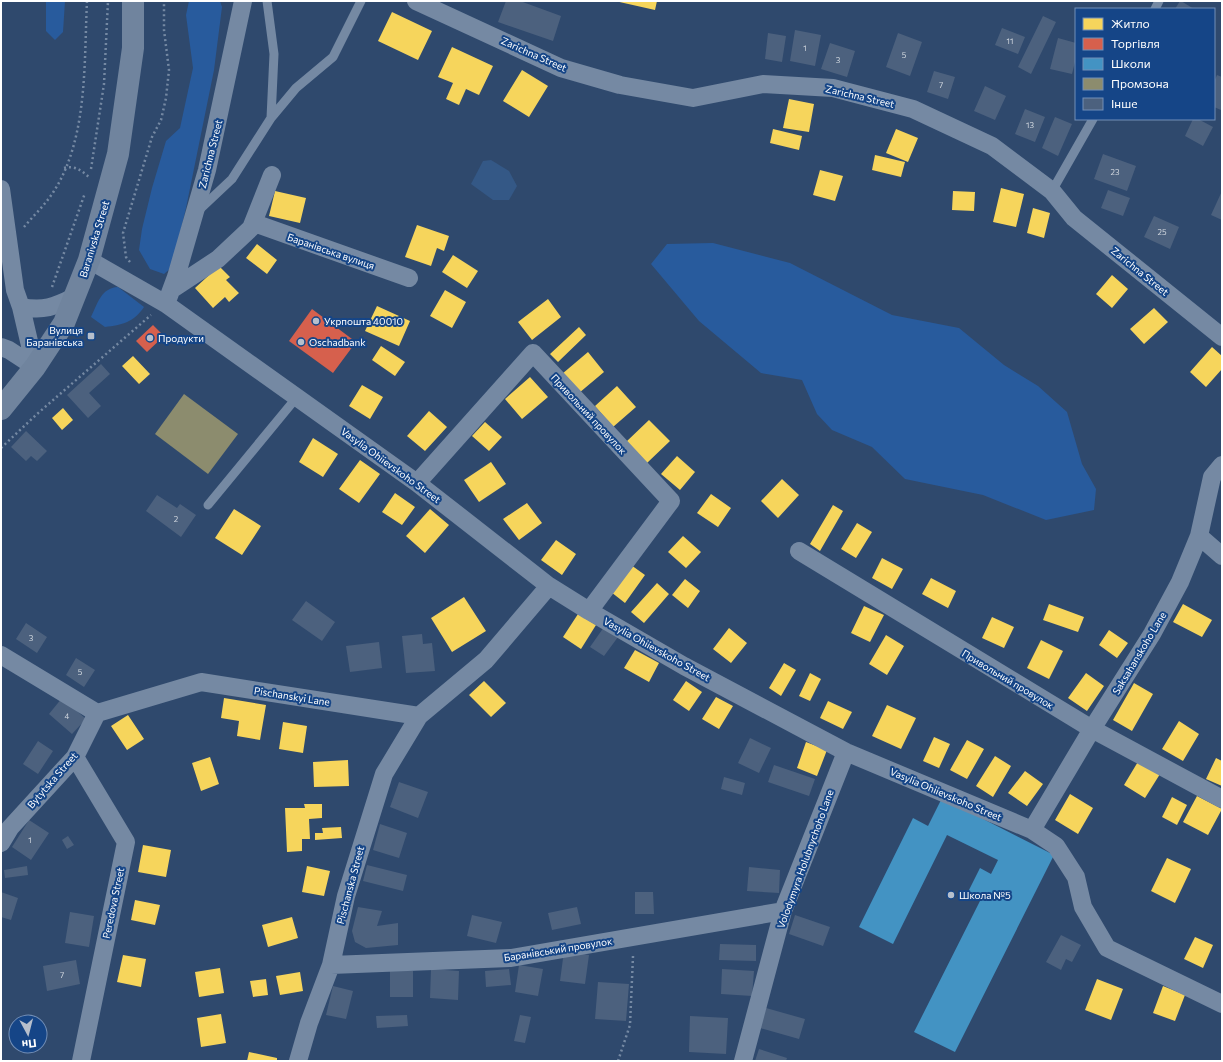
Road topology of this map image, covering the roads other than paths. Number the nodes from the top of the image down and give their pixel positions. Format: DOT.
graph roads {
  1 [pos="133,1"];
  2 [pos="244,1"];
  3 [pos="267,1"];
  4 [pos="360,1"];
  5 [pos="416,1"];
  6 [pos="271,118"];
  7 [pos="1092,120"];
  8 [pos="272,175"];
  9 [pos="1,189"];
  10 [pos="1052,191"];
  11 [pos="3,213"];
  12 [pos="193,216"];
  13 [pos="254,223"];
  14 [pos="89,260"];
  15 [pos="409,278"];
  16 [pos="74,297"];
  17 [pos="169,297"];
  18 [pos="21,307"];
  19 [pos="1222,337"];
  20 [pos="1,347"];
  21 [pos="35,367"];
  22 [pos="297,397"];
  23 [pos="1,410"];
  24 [pos="1222,465"];
  25 [pos="417,483"];
  26 [pos="208,505"];
  27 [pos="1199,536"];
  28 [pos="799,551"];
  29 [pos="1222,556"];
  30 [pos="549,586"];
  31 [pos="589,611"];
  32 [pos="1,655"];
  33 [pos="98,713"];
  34 [pos="419,716"];
  35 [pos="1092,729"];
  36 [pos="846,752"];
  37 [pos="74,757"];
  38 [pos="1222,799"];
  39 [pos="1032,830"];
  40 [pos="1,843"];
  41 [pos="783,911"];
  42 [pos="330,966"];
  43 [pos="1222,1004"];
  44 [pos="81,1061"];
  45 [pos="298,1061"];
  46 [pos="743,1061"];
  1 -- 14 [label="main road"];
  2 -- 12 [label="street, Zarichna Street"];
  3 -- 6 [label="lane"];
  4 -- 6 [label="lane"];
  5 -- 10 [label="street, Zarichna Street"];
  6 -- 12 [label="lane"];
  7 -- 10 [label="lane"];
  8 -- 13 [label="street"];
  9 -- 11 [label="street"];
  10 -- 19 [label="street, Zarichna Street"];
  11 -- 18 [label="street"];
  12 -- 17 [label="street, Zarichna Street"];
  13 -- 15 [label="street, Баранівська вулиця"];
  13 -- 17 [label="street"];
  14 -- 16 [label="main road, Baranivska Street"];
  14 -- 17 [label="street, Vasylia Ohiievskoho Street"];
  16 -- 18 [label="street"];
  16 -- 21 [label="main road, Baranivska Street"];
  17 -- 22 [label="street, Vasylia Ohiievskoho Street"];
  18 -- 21 [label="street"];
  20 -- 21 [label="street"];
  21 -- 23 [label="main road, Baranivska Street"];
  22 -- 25 [label="street, Vasylia Ohiievskoho Street"];
  22 -- 26 [label="lane"];
  24 -- 27 [label="street, Saksahanskoho Lane"];
  25 -- 30 [label="street, Vasylia Ohiievskoho Street"];
  25 -- 31 [label="street, Привольний провулок"];
  27 -- 29 [label="street"];
  27 -- 35 [label="street, Saksahanskoho Lane"];
  28 -- 35 [label="street, Привольний провулок"];
  30 -- 31 [label="street, Vasylia Ohiievskoho Street"];
  30 -- 34 [label="street"];
  31 -- 36 [label="street, Vasylia Ohiievskoho Street"];
  32 -- 33 [label="street"];
  33 -- 34 [label="street, Pischanskyi Lane"];
  33 -- 37 [label="street, Bytytska Street"];
  34 -- 42 [label="street, Pischanska Street"];
  35 -- 38 [label="street, Привольний провулок"];
  35 -- 39 [label="street, Saksahanskoho Lane"];
  36 -- 39 [label="street, Vasylia Ohiievskoho Street"];
  36 -- 41 [label="street, Volodymyra Holubnychoho Lane"];
  37 -- 40 [label="street, Bytytska Street"];
  37 -- 44 [label="street, Peredova Street"];
  39 -- 43 [label="street, Vasylia Ohiievskoho Street"];
  41 -- 42 [label="street, Баранівський провулок"];
  41 -- 46 [label="street, Volodymyra Holubnychoho Lane"];
  42 -- 45 [label="street, Pischanska Street"];
}
